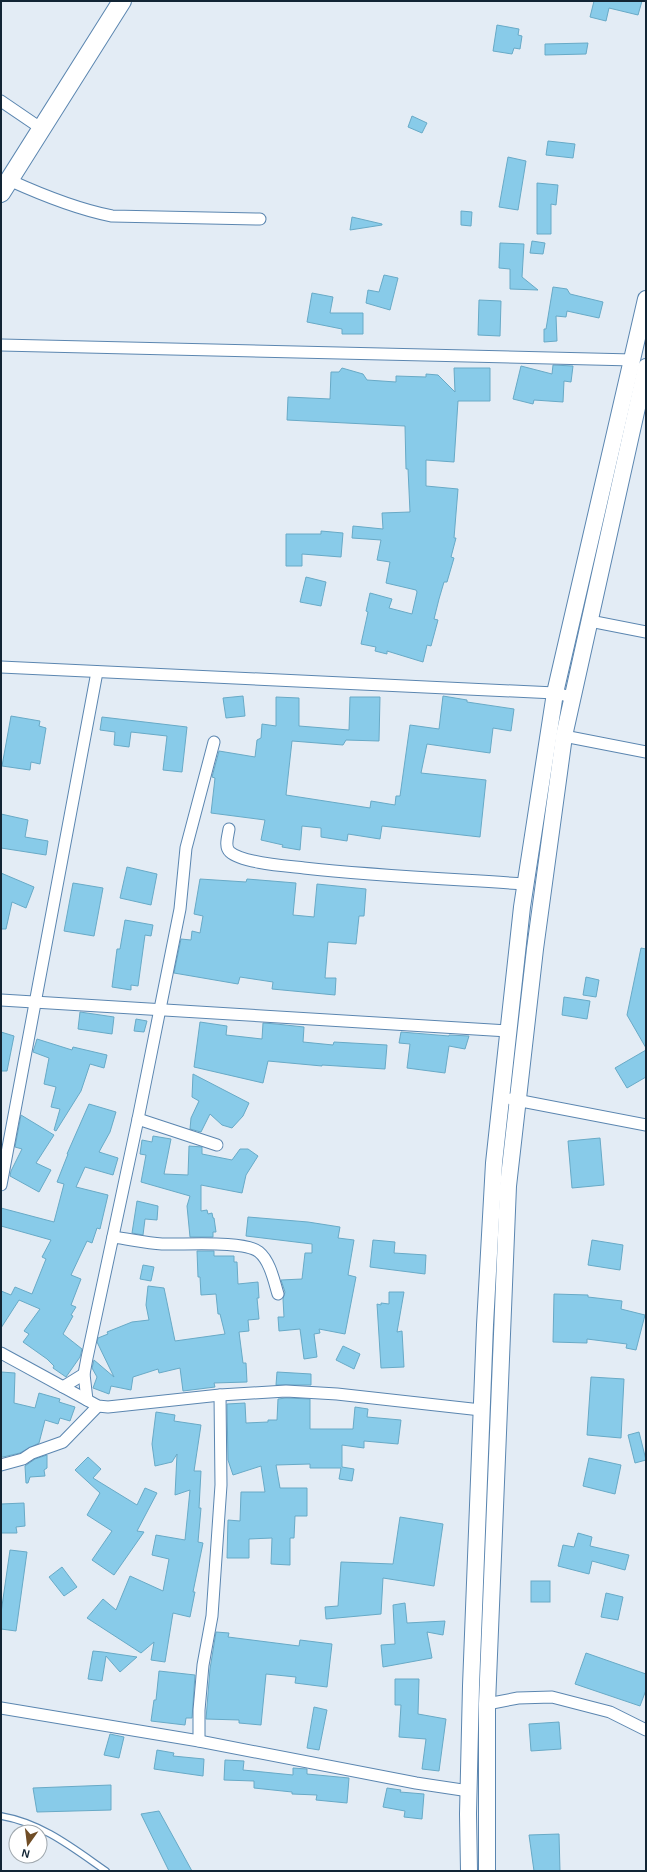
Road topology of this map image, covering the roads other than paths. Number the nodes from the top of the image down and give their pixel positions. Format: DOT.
graph roads {
  1 [pos="122,1"];
  2 [pos="1,101"];
  3 [pos="42,129"];
  4 [pos="5,187"];
  5 [pos="260,219"];
  6 [pos="646,299"];
  7 [pos="641,342"];
  8 [pos="1,344"];
  9 [pos="639,364"];
  10 [pos="590,621"];
  11 [pos="646,632"];
  12 [pos="1,668"];
  13 [pos="97,672"];
  14 [pos="555,693"];
  15 [pos="572,697"];
  16 [pos="564,736"];
  17 [pos="214,742"];
  18 [pos="646,752"];
  19 [pos="229,829"];
  20 [pos="525,884"];
  21 [pos="1,1000"];
  22 [pos="35,1001"];
  23 [pos="160,1009"];
  24 [pos="508,1031"];
  25 [pos="501,1098"];
  26 [pos="518,1099"];
  27 [pos="138,1119"];
  28 [pos="646,1125"];
  29 [pos="5,1137"];
  30 [pos="217,1145"];
  31 [pos="1,1185"];
  32 [pos="113,1237"];
  33 [pos="278,1294"];
  34 [pos="1,1353"];
  35 [pos="84,1374"];
  36 [pos="63,1387"];
  37 [pos="220,1395"];
  38 [pos="87,1400"];
  39 [pos="98,1406"];
  40 [pos="481,1410"];
  41 [pos="1,1465"];
  42 [pos="487,1704"];
  43 [pos="1,1708"];
  44 [pos="646,1730"];
  45 [pos="200,1741"];
  46 [pos="469,1791"];
  47 [pos="1,1816"];
  48 [pos="106,1871"];
  49 [pos="469,1871"];
  50 [pos="487,1871"];
  1 -- 3 [label="highway"];
  2 -- 3 [label="street"];
  3 -- 4 [label="highway"];
  4 -- 5 [label="street"];
  6 -- 7 [label="main road"];
  7 -- 9 [label="main road"];
  8 -- 9 [label="street"];
  9 -- 10 [label="main road"];
  9 -- 14 [label="main road"];
  10 -- 11 [label="street"];
  10 -- 15 [label="main road"];
  12 -- 13 [label="street"];
  13 -- 14 [label="street"];
  13 -- 22 [label="street"];
  14 -- 15 [label="street"];
  14 -- 20 [label="main road"];
  15 -- 16 [label="main road"];
  16 -- 18 [label="street"];
  16 -- 26 [label="main road"];
  17 -- 23 [label="street"];
  19 -- 20 [label="street"];
  20 -- 24 [label="main road"];
  21 -- 22 [label="street"];
  22 -- 23 [label="street"];
  22 -- 29 [label="street"];
  23 -- 24 [label="street"];
  23 -- 27 [label="street"];
  24 -- 25 [label="main road"];
  25 -- 26 [label="street"];
  25 -- 40 [label="main road"];
  26 -- 28 [label="street"];
  26 -- 42 [label="main road"];
  27 -- 30 [label="street"];
  27 -- 32 [label="street"];
  29 -- 31 [label="street"];
  32 -- 33 [label="street"];
  32 -- 35 [label="street"];
  34 -- 36 [label="street"];
  35 -- 36 [label="street"];
  35 -- 38 [label="street"];
  36 -- 38 [label="street"];
  37 -- 39 [label="street"];
  37 -- 40 [label="street"];
  37 -- 45 [label="street"];
  38 -- 39 [label="street"];
  39 -- 41 [label="street"];
  40 -- 46 [label="main road"];
  42 -- 44 [label="street"];
  42 -- 50 [label="main road"];
  43 -- 45 [label="street"];
  45 -- 46 [label="street"];
  46 -- 49 [label="main road"];
  47 -- 48 [label="lane"];
}
